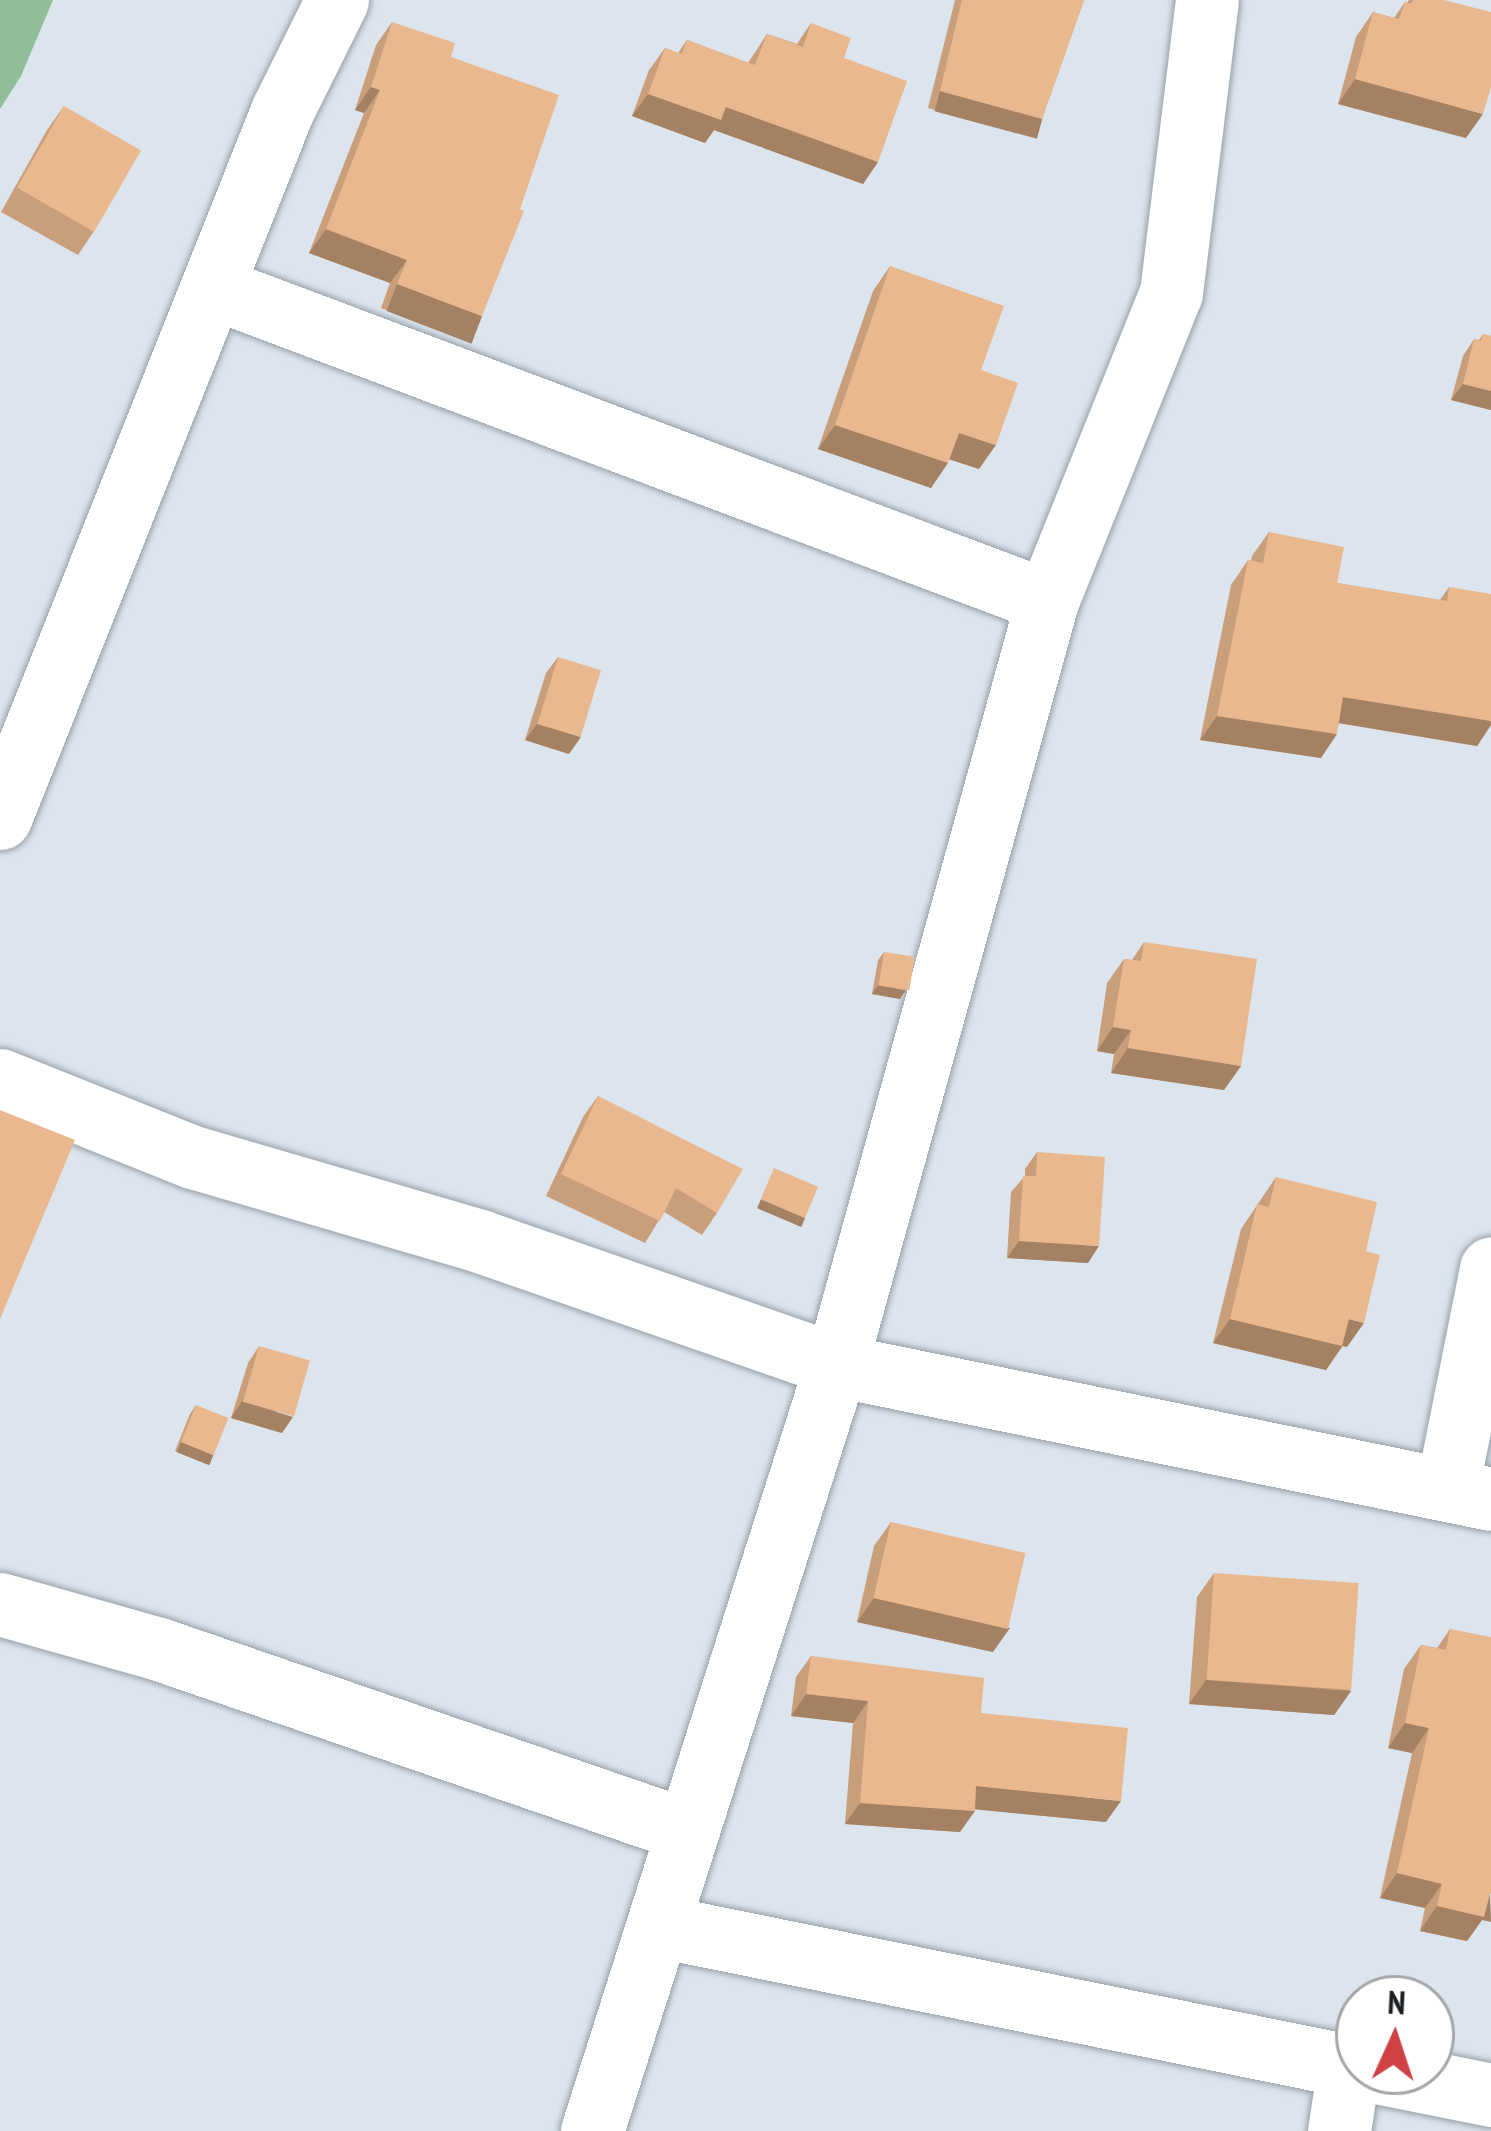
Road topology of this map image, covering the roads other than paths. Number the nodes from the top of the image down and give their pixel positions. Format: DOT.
graph roads {
  1 [pos="337,0"];
  2 [pos="1207,0"];
  3 [pos="212,287"];
  4 [pos="1047,601"];
  5 [pos="0,818"];
  6 [pos="0,1080"];
  7 [pos="1491,1268"];
  8 [pos="836,1365"];
  9 [pos="1469,1494"];
  10 [pos="0,1604"];
  11 [pos="686,1830"];
  12 [pos="659,1926"];
  13 [pos="1335,2063"];
  14 [pos="1455,2088"];
  15 [pos="1351,2095"];
  16 [pos="1491,2095"];
  17 [pos="592,2131"];
  18 [pos="1339,2131"];
  1 -- 3 [label="street"];
  2 -- 4 [label="street"];
  3 -- 4 [label="street"];
  3 -- 5 [label="street"];
  4 -- 8 [label="street"];
  6 -- 8 [label="street"];
  7 -- 9 [label="street"];
  8 -- 9 [label="street"];
  8 -- 11 [label="street"];
  10 -- 11 [label="street"];
  11 -- 12 [label="street"];
  12 -- 13 [label="street"];
  12 -- 17 [label="street"];
  14 -- 16 [label="street"];
  15 -- 18 [label="street"];
}
